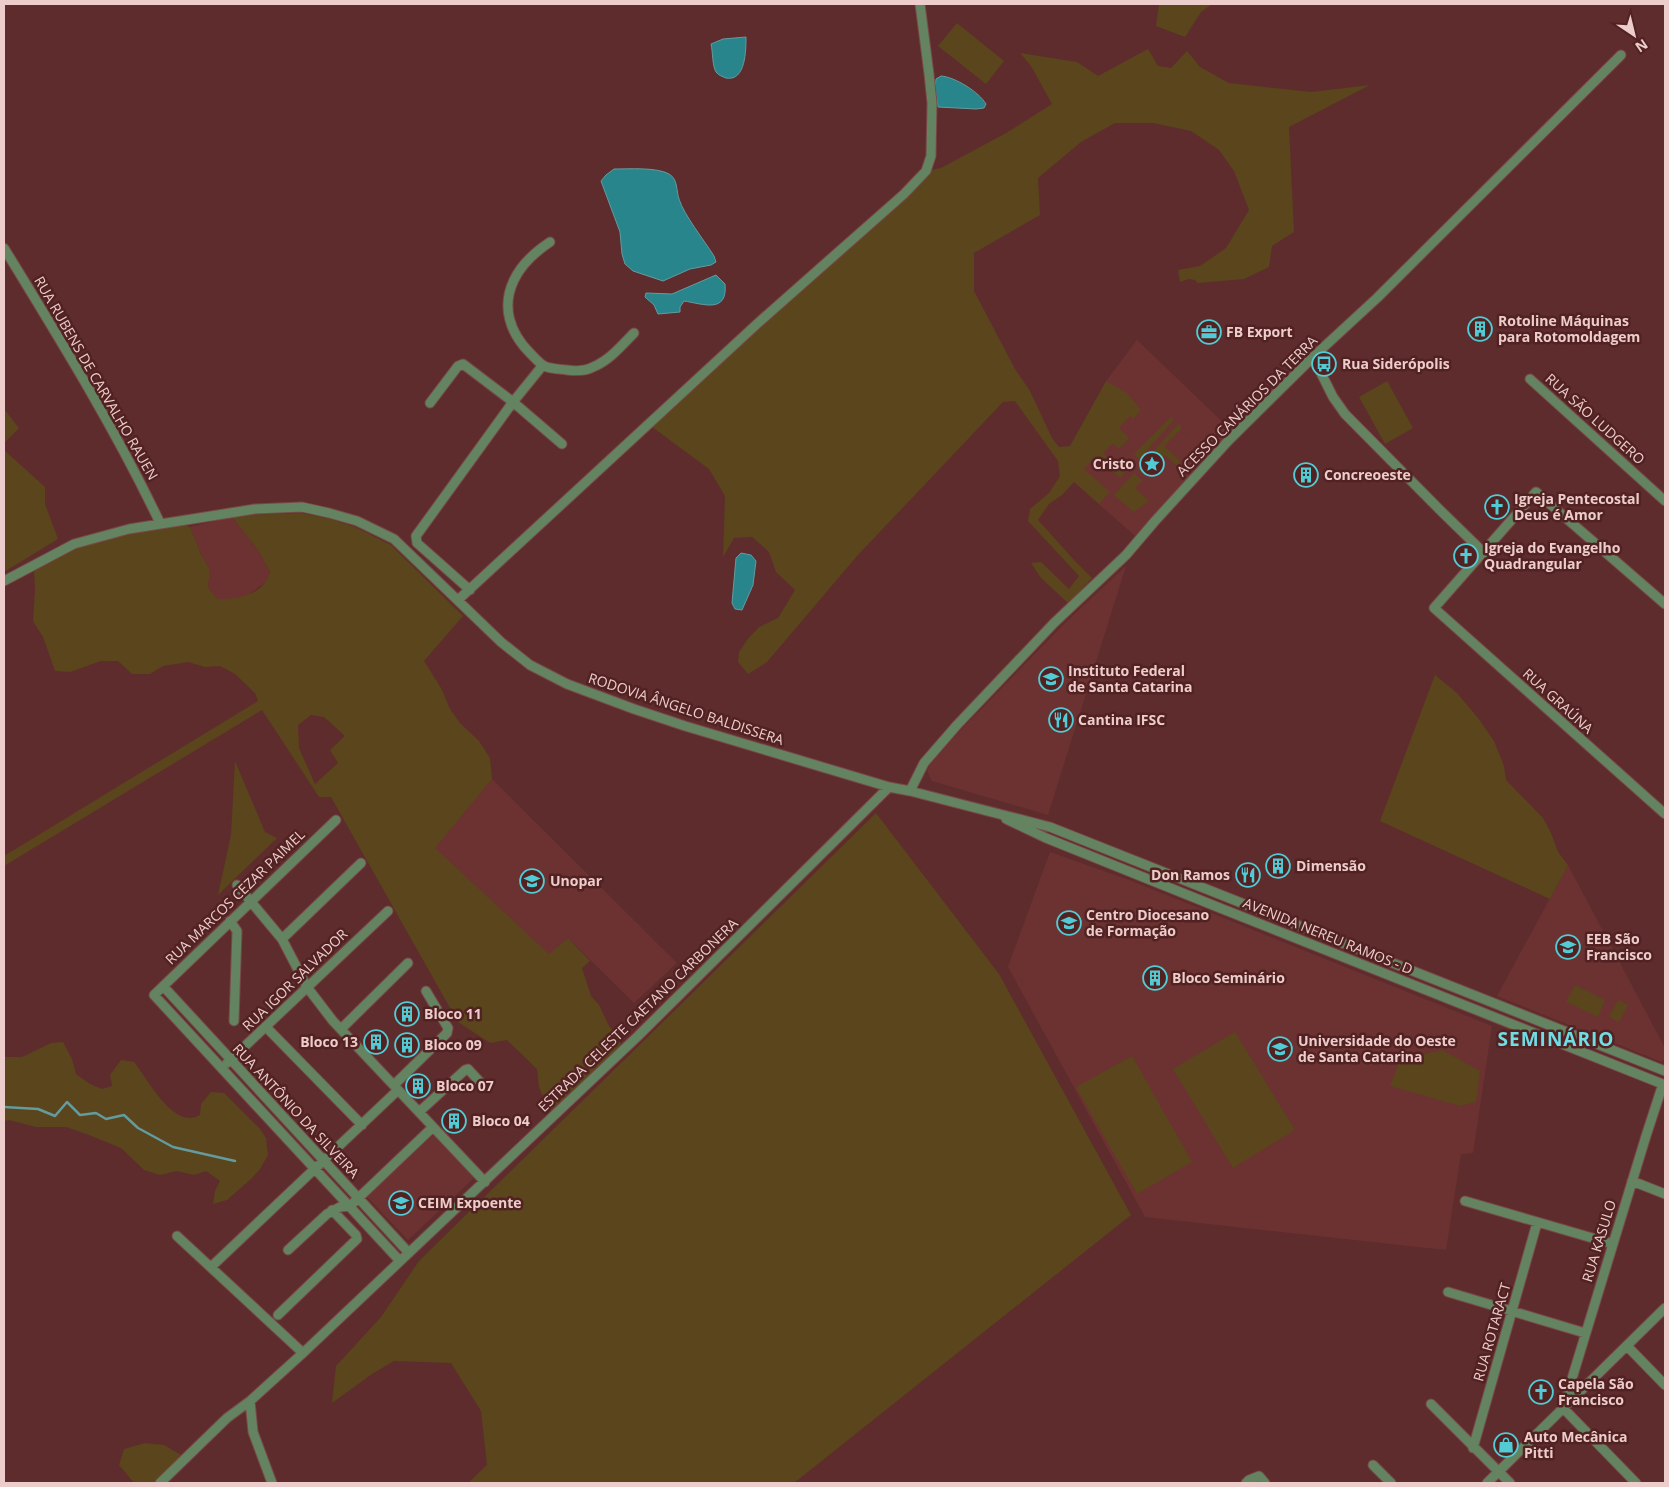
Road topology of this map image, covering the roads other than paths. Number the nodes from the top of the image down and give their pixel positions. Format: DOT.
graph roads {
  1 [pos="920,4"];
  2 [pos="1621,55"];
  3 [pos="550,242"];
  4 [pos="4,248"];
  5 [pos="634,333"];
  6 [pos="1313,357"];
  7 [pos="543,366"];
  8 [pos="1530,379"];
  9 [pos="514,402"];
  10 [pos="430,403"];
  11 [pos="562,444"];
  12 [pos="1665,500"];
  13 [pos="160,523"];
  14 [pos="1484,553"];
  15 [pos="4,581"];
  16 [pos="470,590"];
  17 [pos="1663,598"];
  18 [pos="458,600"];
  19 [pos="889,787"];
  20 [pos="910,790"];
  21 [pos="983,809"];
  22 [pos="1665,814"];
  23 [pos="336,820"];
  24 [pos="361,863"];
  25 [pos="237,885"];
  26 [pos="251,901"];
  27 [pos="388,911"];
  28 [pos="230,922"];
  29 [pos="282,939"];
  30 [pos="1354,948"];
  31 [pos="1350,960"];
  32 [pos="408,964"];
  33 [pos="163,986"];
  34 [pos="307,987"];
  35 [pos="426,990"];
  36 [pos="154,995"];
  37 [pos="234,1021"];
  38 [pos="266,1027"];
  39 [pos="341,1028"];
  40 [pos="231,1060"];
  41 [pos="222,1068"];
  42 [pos="1665,1071"];
  43 [pos="480,1082"];
  44 [pos="1665,1085"];
  45 [pos="396,1087"];
  46 [pos="419,1112"];
  47 [pos="362,1125"];
  48 [pos="433,1127"];
  49 [pos="324,1161"];
  50 [pos="316,1169"];
  51 [pos="485,1182"];
  52 [pos="1632,1182"];
  53 [pos="1665,1194"];
  54 [pos="358,1198"];
  55 [pos="1465,1201"];
  56 [pos="350,1206"];
  57 [pos="332,1210"];
  58 [pos="1537,1223"];
  59 [pos="177,1236"];
  60 [pos="1613,1244"];
  61 [pos="288,1250"];
  62 [pos="409,1253"];
  63 [pos="400,1261"];
  64 [pos="211,1267"];
  65 [pos="1448,1292"];
  66 [pos="1665,1308"];
  67 [pos="1512,1312"];
  68 [pos="278,1315"];
  69 [pos="1586,1333"];
  70 [pos="1627,1346"];
  71 [pos="303,1353"];
  72 [pos="1665,1385"];
  73 [pos="250,1401"];
  74 [pos="1431,1404"];
  75 [pos="1563,1408"];
  76 [pos="1473,1448"];
  77 [pos="1373,1465"];
  78 [pos="1498,1472"];
  79 [pos="1262,1480"];
  80 [pos="160,1483"];
  81 [pos="272,1483"];
  82 [pos="1246,1483"];
  83 [pos="1391,1483"];
  84 [pos="1487,1483"];
  85 [pos="1510,1483"];
  86 [pos="1636,1483"];
  1 -- 16 [label="street"];
  2 -- 6 [label="street, ACESSO CANÁRIOS DA TERRA"];
  3 -- 7 [label="street"];
  4 -- 13 [label="street, RUA RUBENS DE CARVALHO RAUEN"];
  5 -- 7 [label="street"];
  6 -- 14 [label="street"];
  6 -- 20 [label="street, ACESSO CANÁRIOS DA TERRA"];
  7 -- 9 [label="street"];
  8 -- 12 [label="street, RUA SÃO LUDGERO"];
  9 -- 10 [label="street"];
  9 -- 11 [label="street"];
  9 -- 16 [label="street"];
  13 -- 15 [label="street, RODOVIA ÂNGELO BALDISSERA"];
  13 -- 18 [label="street, RODOVIA ÂNGELO BALDISSERA"];
  14 -- 17 [label="street"];
  14 -- 22 [label="street, RUA GRAÚNA"];
  16 -- 18 [label="street"];
  18 -- 19 [label="street, RODOVIA ÂNGELO BALDISSERA"];
  19 -- 20 [label="street, AVENIDA NEREU RAMOS - D"];
  19 -- 51 [label="street, ESTRADA CELESTE CAETANO CARBONERA"];
  20 -- 21 [label="street, AVENIDA NEREU RAMOS - D"];
  21 -- 30 [label="street, AVENIDA NEREU RAMOS - D"];
  21 -- 31 [label="street, AVENIDA NEREU RAMOS - D"];
  23 -- 26 [label="street, RUA MARCOS CEZAR PAIMEL"];
  24 -- 29 [label="street"];
  25 -- 26 [label="street"];
  26 -- 28 [label="street, RUA MARCOS CEZAR PAIMEL"];
  26 -- 29 [label="street"];
  27 -- 34 [label="street, RUA IGOR SALVADOR"];
  28 -- 33 [label="street, RUA MARCOS CEZAR PAIMEL"];
  28 -- 37 [label="street"];
  29 -- 34 [label="street"];
  30 -- 31 [label="street"];
  30 -- 42 [label="street, AVENIDA NEREU RAMOS - D"];
  31 -- 44 [label="street, AVENIDA NEREU RAMOS - D"];
  32 -- 39 [label="street"];
  33 -- 36 [label="street, RUA MARCOS CEZAR PAIMEL"];
  33 -- 40 [label="street, RUA ANTÔNIO DA SILVEIRA"];
  34 -- 38 [label="street, RUA IGOR SALVADOR"];
  34 -- 39 [label="street"];
  35 -- 45 [label="street"];
  36 -- 41 [label="street, RUA ANTÔNIO DA SILVEIRA"];
  38 -- 40 [label="street, RUA IGOR SALVADOR"];
  38 -- 47 [label="street"];
  39 -- 45 [label="street"];
  40 -- 41 [label="street, RUA IGOR SALVADOR"];
  40 -- 49 [label="street, RUA ANTÔNIO DA SILVEIRA"];
  41 -- 50 [label="street, RUA ANTÔNIO DA SILVEIRA"];
  43 -- 46 [label="street"];
  44 -- 52 [label="street, RUA KASULO"];
  45 -- 46 [label="street"];
  45 -- 47 [label="street"];
  46 -- 48 [label="street"];
  47 -- 49 [label="street"];
  48 -- 51 [label="street"];
  48 -- 54 [label="street"];
  49 -- 50 [label="street"];
  49 -- 54 [label="street, RUA ANTÔNIO DA SILVEIRA"];
  50 -- 56 [label="street, RUA ANTÔNIO DA SILVEIRA"];
  50 -- 64 [label="street"];
  51 -- 62 [label="street, ESTRADA CELESTE CAETANO CARBONERA"];
  52 -- 53 [label="street"];
  52 -- 60 [label="street, RUA KASULO"];
  54 -- 56 [label="street"];
  54 -- 62 [label="street, RUA ANTÔNIO DA SILVEIRA"];
  55 -- 58 [label="street"];
  56 -- 57 [label="street"];
  56 -- 63 [label="street, RUA ANTÔNIO DA SILVEIRA"];
  57 -- 61 [label="street"];
  57 -- 68 [label="street"];
  58 -- 60 [label="street"];
  58 -- 67 [label="street, RUA ROTARACT"];
  59 -- 64 [label="street"];
  60 -- 69 [label="street, RUA KASULO"];
  62 -- 63 [label="street, ESTRADA CELESTE CAETANO CARBONERA"];
  63 -- 71 [label="street, ESTRADA CELESTE CAETANO CARBONERA"];
  64 -- 71 [label="street"];
  65 -- 67 [label="street"];
  66 -- 70 [label="street"];
  67 -- 69 [label="street"];
  67 -- 76 [label="street, RUA ROTARACT"];
  69 -- 75 [label="street, RUA KASULO"];
  70 -- 72 [label="street"];
  70 -- 75 [label="street"];
  71 -- 73 [label="street, ESTRADA CELESTE CAETANO CARBONERA"];
  73 -- 80 [label="street, ESTRADA CELESTE CAETANO CARBONERA"];
  73 -- 81 [label="street"];
  74 -- 76 [label="street"];
  75 -- 78 [label="street"];
  75 -- 86 [label="street"];
  76 -- 78 [label="street"];
  77 -- 83 [label="street"];
  78 -- 84 [label="street"];
  78 -- 85 [label="street"];
  79 -- 82 [label="street"];
}
